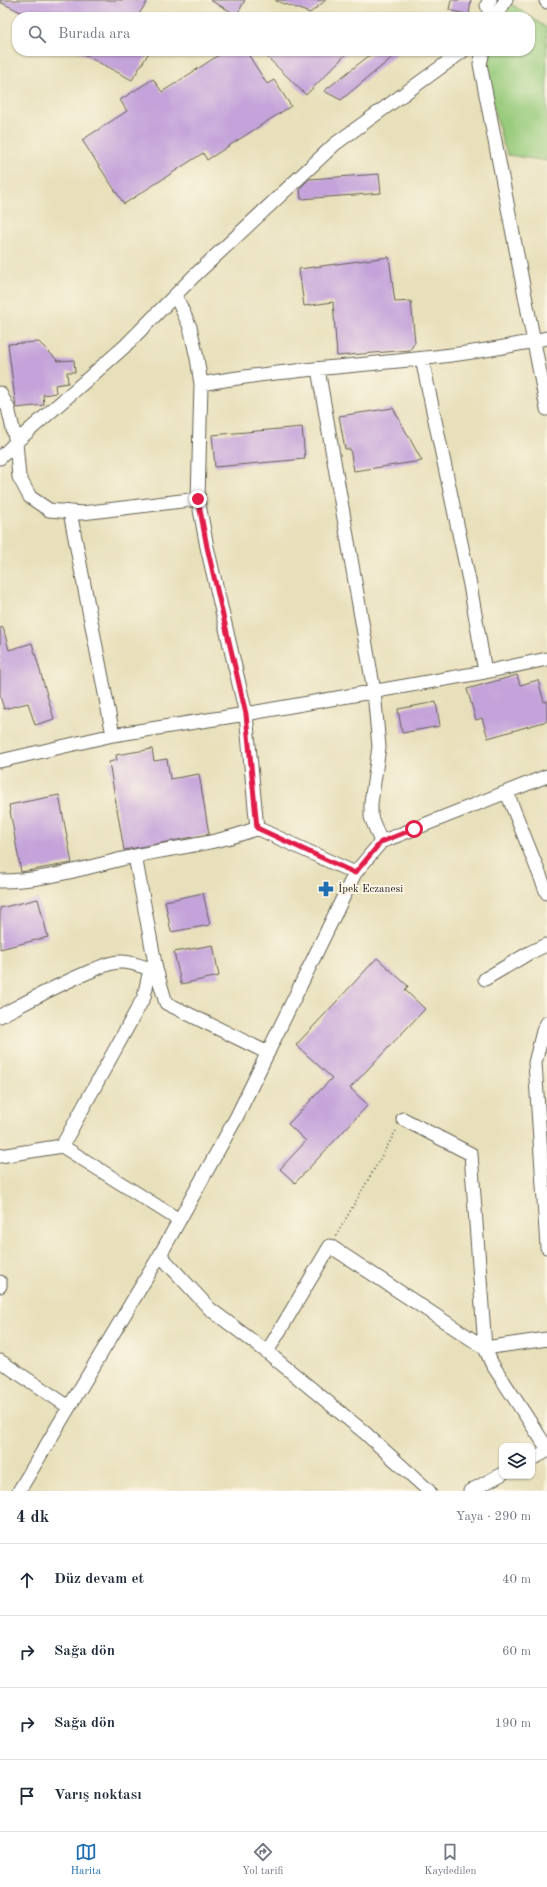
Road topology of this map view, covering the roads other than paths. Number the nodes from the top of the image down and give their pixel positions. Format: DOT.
graph roads {
  1 [pos="490,0"];
  2 [pos="506,0"];
  3 [pos="489,12"];
  4 [pos="498,12"];
  5 [pos="456,56"];
  6 [pos="482,56"];
  7 [pos="174,296"];
  8 [pos="547,338"];
  9 [pos="534,341"];
  10 [pos="422,358"];
  11 [pos="318,369"];
  12 [pos="201,384"];
  13 [pos="0,393"];
  14 [pos="547,409"];
  15 [pos="16,442"];
  16 [pos="0,458"];
  17 [pos="198,499"];
  18 [pos="70,512"];
  19 [pos="547,659"];
  20 [pos="485,672"];
  21 [pos="374,691"];
  22 [pos="246,714"];
  23 [pos="113,735"];
  24 [pos="0,761"];
  25 [pos="547,776"];
  26 [pos="507,793"];
  27 [pos="257,828"];
  28 [pos="381,842"];
  29 [pos="135,856"];
  30 [pos="355,873"];
  31 [pos="0,881"];
  32 [pos="547,893"];
  33 [pos="547,945"];
  34 [pos="153,969"];
  35 [pos="485,979"];
  36 [pos="0,1016"];
  37 [pos="547,1023"];
  38 [pos="268,1053"];
  39 [pos="403,1119"];
  40 [pos="62,1146"];
  41 [pos="0,1156"];
  42 [pos="179,1220"];
  43 [pos="547,1247"];
  44 [pos="160,1255"];
  45 [pos="0,1282"];
  46 [pos="0,1286"];
  47 [pos="547,1339"];
  48 [pos="485,1348"];
  49 [pos="267,1352"];
  50 [pos="0,1361"];
  51 [pos="69,1407"];
  52 [pos="547,1449"];
  53 [pos="535,1457"];
  54 [pos="499,1476"];
  55 [pos="19,1491"];
  56 [pos="429,1491"];
  57 [pos="470,1491"];
  1 -- 3 [label="street"];
  2 -- 4 [label="street"];
  5 -- 7 [label="street"];
  6 -- 9 [label="street"];
  7 -- 12 [label="street"];
  7 -- 15 [label="street"];
  8 -- 9 [label="street"];
  9 -- 10 [label="street"];
  9 -- 14 [label="street"];
  10 -- 11 [label="street"];
  10 -- 20 [label="street"];
  11 -- 12 [label="street"];
  11 -- 21 [label="street"];
  12 -- 17 [label="street"];
  13 -- 15 [label="street"];
  15 -- 16 [label="street"];
  15 -- 18 [label="street"];
  17 -- 18 [label="street"];
  17 -- 22 [label="street"];
  18 -- 23 [label="street"];
  19 -- 20 [label="street"];
  20 -- 21 [label="street"];
  21 -- 22 [label="street"];
  21 -- 28 [label="street"];
  22 -- 23 [label="street"];
  22 -- 27 [label="street"];
  23 -- 24 [label="street"];
  25 -- 26 [label="street"];
  26 -- 28 [label="street"];
  26 -- 32 [label="street"];
  27 -- 29 [label="street"];
  27 -- 30 [label="street"];
  28 -- 30 [label="street"];
  29 -- 31 [label="street"];
  29 -- 34 [label="street"];
  30 -- 38 [label="street"];
  33 -- 35 [label="street"];
  34 -- 36 [label="street"];
  34 -- 38 [label="street"];
  34 -- 40 [label="street"];
  37 -- 43 [label="street"];
  38 -- 42 [label="street"];
  39 -- 48 [label="street"];
  40 -- 41 [label="street"];
  40 -- 42 [label="street"];
  42 -- 44 [label="street"];
  44 -- 49 [label="street"];
  44 -- 51 [label="street"];
  45 -- 46 [label="street"];
  47 -- 48 [label="street"];
  48 -- 49 [label="street"];
  48 -- 52 [label="street"];
  49 -- 56 [label="street"];
  50 -- 51 [label="street"];
  51 -- 55 [label="street"];
  52 -- 53 [label="street"];
  54 -- 57 [label="street"];
}
